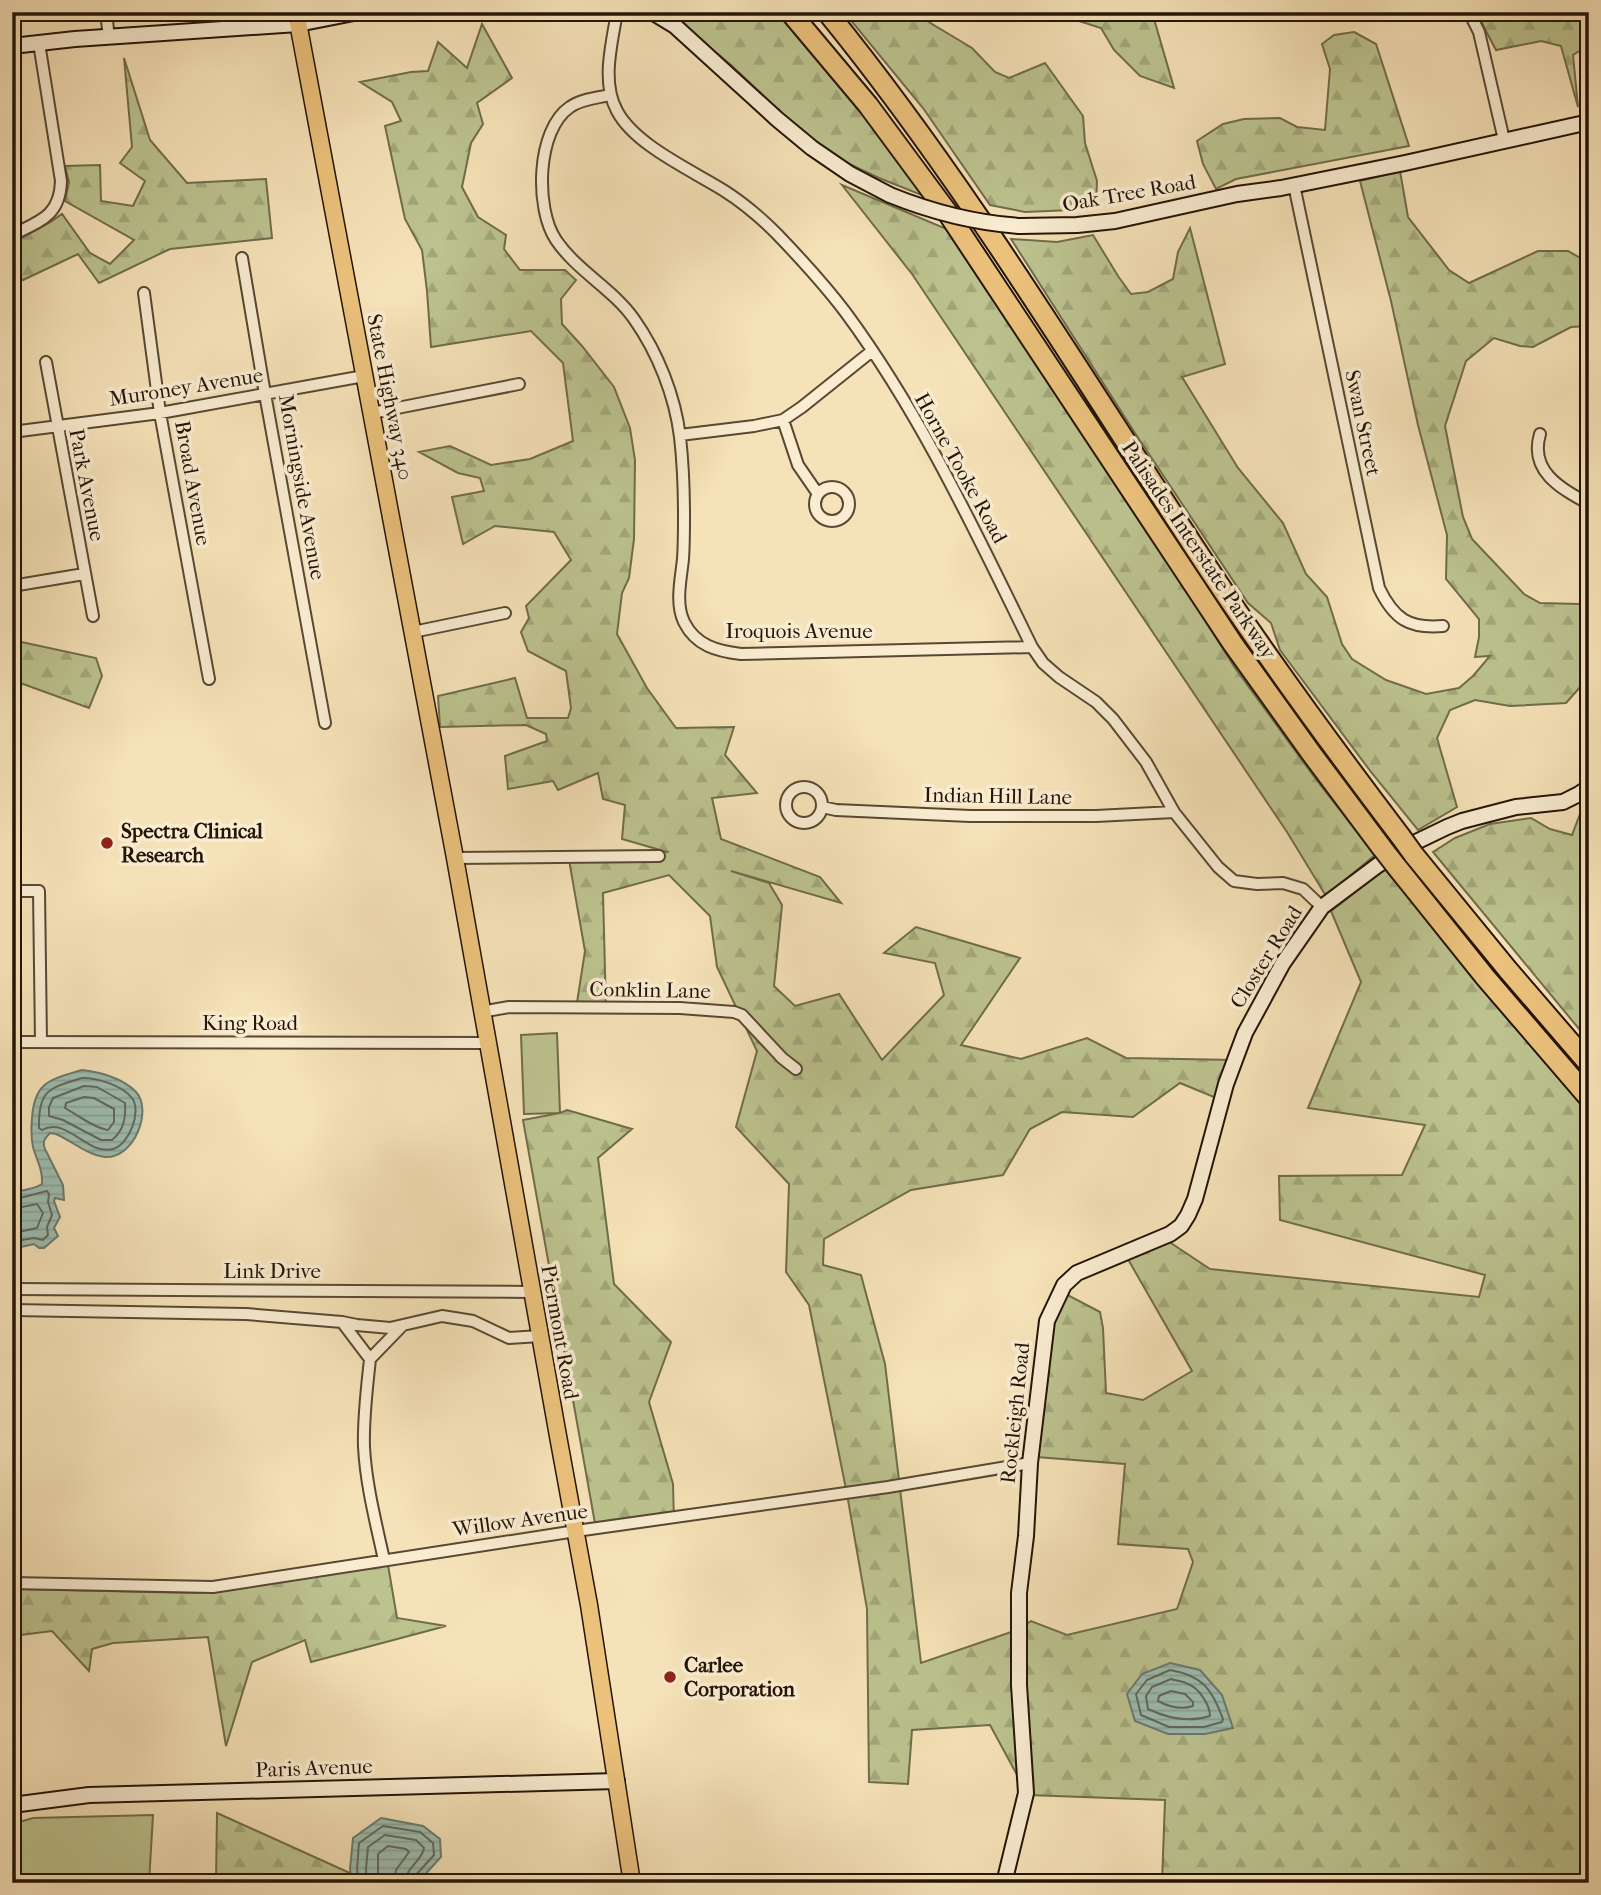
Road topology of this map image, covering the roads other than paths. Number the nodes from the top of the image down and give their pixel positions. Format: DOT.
graph roads {
  1 [pos="106,12"];
  2 [pos="359,12"];
  3 [pos="617,12"];
  4 [pos="652,12"];
  5 [pos="790,12"];
  6 [pos="827,12"];
  7 [pos="1469,12"];
  8 [pos="297,18"];
  9 [pos="109,38"];
  10 [pos="39,43"];
  11 [pos="12,46"];
  12 [pos="610,95"];
  13 [pos="1589,122"];
  14 [pos="1504,140"];
  15 [pos="1294,185"];
  16 [pos="12,235"];
  17 [pos="242,258"];
  18 [pos="144,293"];
  19 [pos="872,351"];
  20 [pos="46,362"];
  21 [pos="364,376"];
  22 [pos="519,384"];
  23 [pos="265,394"];
  24 [pos="160,413"];
  25 [pos="372,413"];
  26 [pos="783,420"];
  27 [pos="57,426"];
  28 [pos="12,432"];
  29 [pos="1540,434"];
  30 [pos="680,435"];
  31 [pos="818,494"];
  32 [pos="1589,503"];
  33 [pos="84,574"];
  34 [pos="12,586"];
  35 [pos="505,613"];
  36 [pos="93,616"];
  37 [pos="1443,626"];
  38 [pos="413,632"];
  39 [pos="1032,647"];
  40 [pos="209,679"];
  41 [pos="325,723"];
  42 [pos="1589,787"];
  43 [pos="442,789"];
  44 [pos="822,807"];
  45 [pos="1174,812"];
  46 [pos="659,856"];
  47 [pos="455,858"];
  48 [pos="12,891"];
  49 [pos="1322,907"];
  50 [pos="481,1012"];
  51 [pos="1245,1033"];
  52 [pos="41,1041"];
  53 [pos="12,1042"];
  54 [pos="487,1043"];
  55 [pos="1589,1065"];
  56 [pos="796,1069"];
  57 [pos="1589,1098"];
  58 [pos="12,1289"];
  59 [pos="532,1292"];
  60 [pos="12,1310"];
  61 [pos="342,1322"];
  62 [pos="402,1326"];
  63 [pos="540,1336"];
  64 [pos="370,1359"];
  65 [pos="1030,1463"];
  66 [pos="576,1531"];
  67 [pos="384,1560"];
  68 [pos="12,1583"];
  69 [pos="617,1782"];
  70 [pos="12,1805"];
  71 [pos="632,1883"];
  72 [pos="1004,1883"];
  1 -- 9 [label="street"];
  2 -- 8 [label="street"];
  3 -- 12 [label="street"];
  4 -- 15 [label="street, Oak Tree Road, bridge"];
  5 -- 57 [label="highway, Palisades Interstate Parkway, bridge"];
  6 -- 55 [label="highway, Palisades Interstate Parkway, bridge"];
  7 -- 14 [label="street"];
  8 -- 9 [label="street"];
  8 -- 21 [label="main road, State Highway 340"];
  9 -- 10 [label="street"];
  10 -- 11 [label="street"];
  10 -- 16 [label="street"];
  12 -- 19 [label="street, Horne Tooke Road"];
  12 -- 30 [label="street, Iroquois Avenue"];
  13 -- 14 [label="street, Oak Tree Road"];
  14 -- 15 [label="street, Oak Tree Road"];
  15 -- 37 [label="street, Swan Street"];
  17 -- 23 [label="street, Morningside Avenue"];
  18 -- 24 [label="street, Broad Avenue"];
  19 -- 26 [label="street"];
  19 -- 39 [label="street, Horne Tooke Road"];
  20 -- 27 [label="street, Park Avenue"];
  21 -- 23 [label="street, Muroney Avenue"];
  21 -- 25 [label="main road, State Highway 340"];
  22 -- 25 [label="street"];
  23 -- 24 [label="street, Muroney Avenue"];
  23 -- 41 [label="street, Morningside Avenue"];
  24 -- 27 [label="street, Muroney Avenue"];
  24 -- 40 [label="street, Broad Avenue"];
  25 -- 38 [label="main road, State Highway 340"];
  26 -- 30 [label="street"];
  26 -- 31 [label="street"];
  27 -- 28 [label="street, Muroney Avenue"];
  27 -- 33 [label="street, Park Avenue"];
  29 -- 32 [label="street"];
  30 -- 39 [label="street, Iroquois Avenue"];
  33 -- 34 [label="street"];
  33 -- 36 [label="street, Park Avenue"];
  35 -- 38 [label="street"];
  38 -- 43 [label="main road, State Highway 340"];
  39 -- 45 [label="street, Horne Tooke Road"];
  42 -- 49 [label="street, Closter Road"];
  43 -- 47 [label="main road, Piermont Road"];
  44 -- 45 [label="street, Indian Hill Lane"];
  45 -- 49 [label="street, Horne Tooke Road"];
  46 -- 47 [label="street"];
  47 -- 50 [label="main road, Piermont Road"];
  48 -- 52 [label="street"];
  49 -- 51 [label="street, Closter Road"];
  50 -- 54 [label="main road, Piermont Road"];
  50 -- 56 [label="street, Conklin Lane"];
  51 -- 65 [label="street, Rockleigh Road"];
  52 -- 53 [label="street, King Road"];
  52 -- 54 [label="street, King Road"];
  54 -- 59 [label="main road, Piermont Road"];
  58 -- 59 [label="street, Link Drive"];
  59 -- 63 [label="main road, Piermont Road"];
  60 -- 61 [label="street"];
  61 -- 62 [label="street"];
  61 -- 64 [label="street"];
  62 -- 63 [label="street"];
  62 -- 64 [label="street"];
  63 -- 66 [label="main road, Piermont Road"];
  64 -- 67 [label="street"];
  65 -- 66 [label="street, Willow Avenue"];
  65 -- 72 [label="street, Rockleigh Road"];
  66 -- 67 [label="street, Willow Avenue"];
  66 -- 69 [label="main road, Piermont Road"];
  67 -- 68 [label="street, Willow Avenue"];
  69 -- 70 [label="street, Paris Avenue"];
  69 -- 71 [label="main road, Piermont Road"];
}
